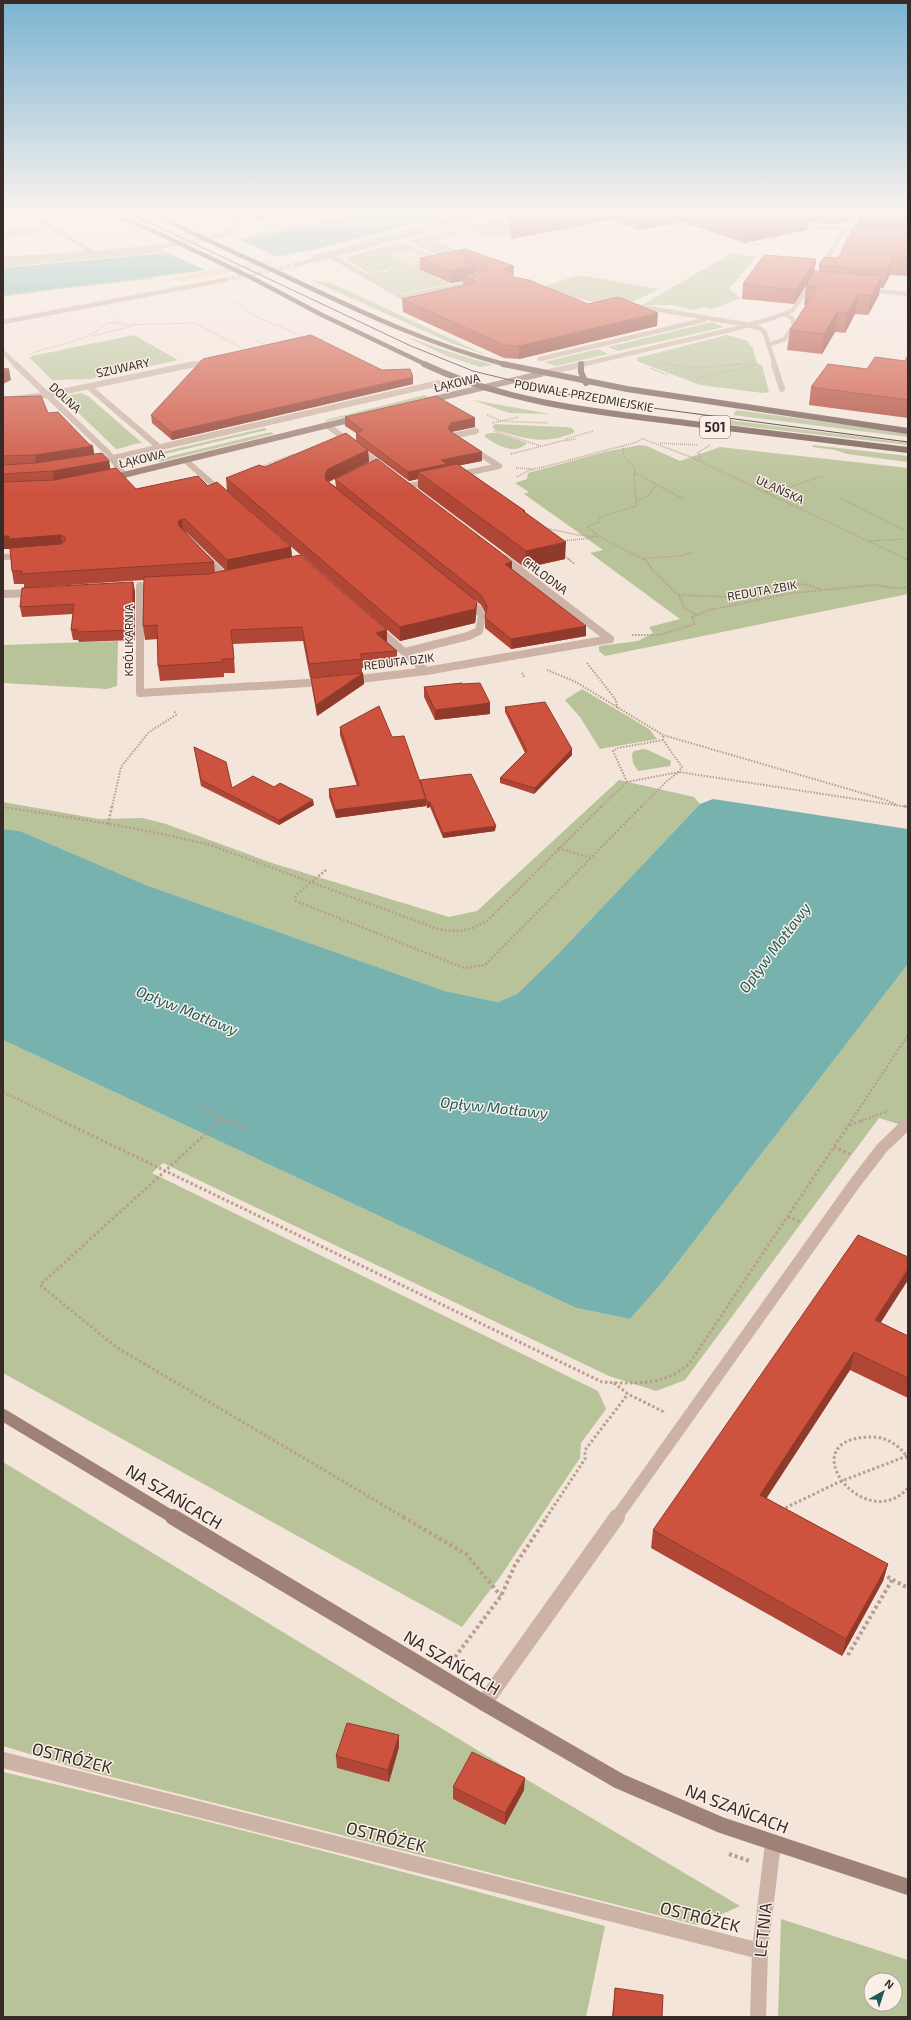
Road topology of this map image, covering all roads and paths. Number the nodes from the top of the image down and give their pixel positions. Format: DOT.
graph roads {
  1 [pos="96,304"];
  2 [pos="237,304"];
  3 [pos="302,304"];
  4 [pos="346,304"];
  5 [pos="624,304"];
  6 [pos="798,304"];
  7 [pos="111,313"];
  8 [pos="784,314"];
  9 [pos="710,319"];
  10 [pos="3,322"];
  11 [pos="108,322"];
  12 [pos="138,325"];
  13 [pos="748,325"];
  14 [pos="87,337"];
  15 [pos="307,338"];
  16 [pos="316,340"];
  17 [pos="257,341"];
  18 [pos="320,344"];
  19 [pos="768,345"];
  20 [pos="270,347"];
  21 [pos="3,352"];
  22 [pos="248,352"];
  23 [pos="25,357"];
  24 [pos="540,359"];
  25 [pos="581,364"];
  26 [pos="665,364"];
  27 [pos="649,367"];
  28 [pos="540,374"];
  29 [pos="671,376"];
  30 [pos="692,380"];
  31 [pos="586,382"];
  32 [pos="438,383"];
  33 [pos="89,387"];
  34 [pos="483,388"];
  35 [pos="782,389"];
  36 [pos="47,395"];
  37 [pos="3,400"];
  38 [pos="420,403"];
  39 [pos="482,413"];
  40 [pos="363,416"];
  41 [pos="510,416"];
  42 [pos="327,425"];
  43 [pos="598,429"];
  44 [pos="476,430"];
  45 [pos="908,430"];
  46 [pos="490,431"];
  47 [pos="645,436"];
  48 [pos="576,439"];
  49 [pos="643,439"];
  50 [pos="561,441"];
  51 [pos="657,443"];
  52 [pos="699,444"];
  53 [pos="706,444"];
  54 [pos="541,446"];
  55 [pos="623,446"];
  56 [pos="160,448"];
  57 [pos="908,450"];
  58 [pos="299,452"];
  59 [pos="506,455"];
  60 [pos="112,459"];
  61 [pos="185,460"];
  62 [pos="700,462"];
  63 [pos="87,464"];
  64 [pos="257,468"];
  65 [pos="390,472"];
  66 [pos="635,473"];
  67 [pos="124,475"];
  68 [pos="822,476"];
  69 [pos="449,477"];
  70 [pos="517,477"];
  71 [pos="104,480"];
  72 [pos="434,480"];
  73 [pos="401,481"];
  74 [pos="656,486"];
  75 [pos="764,492"];
  76 [pos="841,498"];
  77 [pos="683,499"];
  78 [pos="232,501"];
  79 [pos="636,502"];
  80 [pos="538,526"];
  81 [pos="908,532"];
  82 [pos="600,537"];
  83 [pos="908,539"];
  84 [pos="867,541"];
  85 [pos="554,542"];
  86 [pos="558,551"];
  87 [pos="496,552"];
  88 [pos="694,552"];
  89 [pos="201,553"];
  90 [pos="33,555"];
  91 [pos="3,557"];
  92 [pos="644,558"];
  93 [pos="908,560"];
  94 [pos="575,564"];
  95 [pos="235,577"];
  96 [pos="227,579"];
  97 [pos="214,581"];
  98 [pos="140,586"];
  99 [pos="908,587"];
  100 [pos="824,590"];
  101 [pos="39,592"];
  102 [pos="3,594"];
  103 [pos="459,594"];
  104 [pos="679,595"];
  105 [pos="749,595"];
  106 [pos="758,600"];
  107 [pos="697,615"];
  108 [pos="370,622"];
  109 [pos="632,635"];
  110 [pos="610,639"];
  111 [pos="405,652"];
  112 [pos="585,660"];
  113 [pos="542,668"];
  114 [pos="426,671"];
  115 [pos="140,693"];
  116 [pos="617,708"];
  117 [pos="176,715"];
  118 [pos="663,735"];
  119 [pos="663,740"];
  120 [pos="679,772"];
  121 [pos="627,782"];
  122 [pos="900,806"];
  123 [pos="3,807"];
  124 [pos="908,807"];
  125 [pos="108,824"];
  126 [pos="558,848"];
  127 [pos="591,858"];
  128 [pos="326,870"];
  129 [pos="312,882"];
  130 [pos="908,1035"];
  131 [pos="3,1092"];
  132 [pos="200,1107"];
  133 [pos="891,1110"];
  134 [pos="223,1118"];
  135 [pos="908,1123"];
  136 [pos="849,1125"];
  137 [pos="247,1130"];
  138 [pos="834,1148"];
  139 [pos="850,1154"];
  140 [pos="165,1171"];
  141 [pos="788,1217"];
  142 [pos="802,1222"];
  143 [pos="614,1383"];
  144 [pos="628,1394"];
  145 [pos="662,1411"];
  146 [pos="3,1415"];
  147 [pos="908,1457"];
  148 [pos="839,1482"];
  149 [pos="908,1488"];
  150 [pos="779,1511"];
  151 [pos="878,1572"];
  152 [pos="892,1579"];
  153 [pos="908,1588"];
  154 [pos="501,1596"];
  155 [pos="448,1653"];
  156 [pos="848,1655"];
  157 [pos="455,1657"];
  158 [pos="461,1660"];
  159 [pos="484,1703"];
  160 [pos="3,1760"];
  161 [pos="773,1843"];
  162 [pos="908,1887"];
  163 [pos="760,1951"];
  164 [pos="758,2017"];
  1 -- 10 [label="street"];
  2 -- 15 [label="path"];
  3 -- 34 [label="main road, PODWALE PRZEDMIEJSKIE / 501, bridge"];
  4 -- 28 [label="main road, PODWALE PRZEDMIEJSKIE / 501, bridge"];
  5 -- 9 [label="street"];
  6 -- 8 [label="street, ŁĄKOWA"];
  7 -- 12 [label="path"];
  8 -- 13 [label="street, ŁĄKOWA"];
  8 -- 19 [label="street"];
  9 -- 13 [label="street"];
  9 -- 24 [label="street"];
  11 -- 14 [label="path"];
  12 -- 14 [label="path"];
  12 -- 22 [label="path"];
  13 -- 19 [label="street"];
  13 -- 25 [label="street, ŁĄKOWA"];
  14 -- 23 [label="path"];
  16 -- 18 [label="path"];
  17 -- 20 [label="path"];
  19 -- 35 [label="street"];
  21 -- 36 [label="street, DOLNA"];
  22 -- 33 [label="street, SZUWARY"];
  25 -- 28 [label="street, ŁĄKOWA"];
  25 -- 31 [label="main road"];
  26 -- 30 [label="path"];
  27 -- 29 [label="path"];
  28 -- 31 [label="main road, PODWALE PRZEDMIEJSKIE / 501"];
  28 -- 34 [label="street, ŁĄKOWA"];
  31 -- 45 [label="main road, PODWALE PRZEDMIEJSKIE / 501"];
  32 -- 56 [label="street, ŁĄKOWA"];
  33 -- 36 [label="street, SZUWARY"];
  33 -- 56 [label="street, DOLNA"];
  34 -- 38 [label="street, ŁĄKOWA"];
  34 -- 57 [label="main road, PODWALE PRZEDMIEJSKIE / 501"];
  36 -- 37 [label="street, SZUWARY"];
  36 -- 60 [label="street, DOLNA"];
  39 -- 41 [label="path"];
  40 -- 42 [label="street, ŁĄKOWA"];
  42 -- 61 [label="street, ŁĄKOWA"];
  42 -- 65 [label="street"];
  43 -- 50 [label="path"];
  44 -- 69 [label="street"];
  46 -- 54 [label="path"];
  47 -- 49 [label="path"];
  48 -- 50 [label="path"];
  49 -- 51 [label="path, UŁAŃSKA"];
  49 -- 55 [label="path"];
  50 -- 54 [label="path"];
  51 -- 52 [label="path"];
  51 -- 62 [label="path, UŁAŃSKA"];
  53 -- 62 [label="path"];
  54 -- 59 [label="path"];
  55 -- 66 [label="path"];
  55 -- 70 [label="path"];
  56 -- 60 [label="street, ŁĄKOWA"];
  58 -- 64 [label="path"];
  60 -- 63 [label="street, ŁĄKOWA"];
  60 -- 67 [label="street, DOLNA"];
  61 -- 67 [label="street, ŁĄKOWA"];
  61 -- 78 [label="street"];
  62 -- 75 [label="path, UŁAŃSKA"];
  66 -- 74 [label="path"];
  66 -- 79 [label="path"];
  67 -- 71 [label="street, ŁĄKOWA"];
  68 -- 75 [label="path"];
  72 -- 73 [label="street"];
  74 -- 77 [label="path"];
  74 -- 79 [label="path"];
  75 -- 84 [label="path, UŁAŃSKA"];
  76 -- 81 [label="path"];
  79 -- 82 [label="path"];
  80 -- 82 [label="path"];
  82 -- 85 [label="path"];
  82 -- 92 [label="path"];
  83 -- 84 [label="path"];
  84 -- 93 [label="path, UŁAŃSKA"];
  86 -- 94 [label="path"];
  87 -- 110 [label="street, CHŁODNA"];
  88 -- 92 [label="path"];
  89 -- 96 [label="street"];
  90 -- 91 [label="street"];
  92 -- 104 [label="path"];
  95 -- 96 [label="street"];
  96 -- 97 [label="street"];
  98 -- 115 [label="street, KRÓLIKARNIA"];
  99 -- 100 [label="path, REDUTA ŻBIK"];
  100 -- 105 [label="path"];
  100 -- 106 [label="path, REDUTA ŻBIK"];
  101 -- 102 [label="street"];
  103 -- 111 [label="street"];
  104 -- 105 [label="path"];
  104 -- 107 [label="path"];
  105 -- 106 [label="path"];
  106 -- 107 [label="path, REDUTA ŻBIK"];
  107 -- 109 [label="path, REDUTA ŻBIK"];
  108 -- 111 [label="street"];
  110 -- 114 [label="street, REDUTA DZIK"];
  111 -- 114 [label="street"];
  112 -- 116 [label="path"];
  113 -- 116 [label="path"];
  114 -- 115 [label="street, REDUTA DZIK"];
  116 -- 118 [label="path"];
  117 -- 125 [label="path"];
  118 -- 119 [label="path"];
  118 -- 122 [label="path"];
  119 -- 120 [label="path"];
  119 -- 121 [label="path"];
  120 -- 121 [label="path"];
  120 -- 122 [label="path"];
  120 -- 127 [label="path"];
  121 -- 126 [label="path"];
  122 -- 124 [label="path"];
  123 -- 125 [label="path"];
  125 -- 129 [label="path"];
  126 -- 127 [label="path"];
  126 -- 129 [label="path"];
  127 -- 129 [label="path"];
  128 -- 129 [label="path"];
  130 -- 136 [label="path"];
  131 -- 140 [label="path"];
  132 -- 134 [label="path"];
  133 -- 136 [label="path"];
  134 -- 137 [label="path"];
  134 -- 140 [label="path"];
  135 -- 159 [label="street"];
  136 -- 138 [label="path"];
  138 -- 139 [label="path"];
  138 -- 141 [label="path"];
  140 -- 143 [label="path"];
  140 -- 154 [label="path"];
  141 -- 142 [label="path"];
  141 -- 143 [label="path"];
  143 -- 144 [label="path"];
  144 -- 145 [label="path"];
  144 -- 154 [label="path"];
  146 -- 159 [label="street, NA SZAŃCACH"];
  147 -- 148 [label="path"];
  147 -- 148 [label="path"];
  148 -- 149 [label="path"];
  148 -- 150 [label="path"];
  151 -- 152 [label="path"];
  152 -- 153 [label="path"];
  152 -- 156 [label="path"];
  154 -- 157 [label="path"];
  155 -- 157 [label="path"];
  157 -- 158 [label="path"];
  159 -- 161 [label="street, NA SZAŃCACH"];
  160 -- 163 [label="street, OSTRÓŻEK"];
  161 -- 162 [label="street, NA SZAŃCACH"];
  161 -- 163 [label="street, LETNIA"];
  163 -- 164 [label="street, LETNIA"];
}
